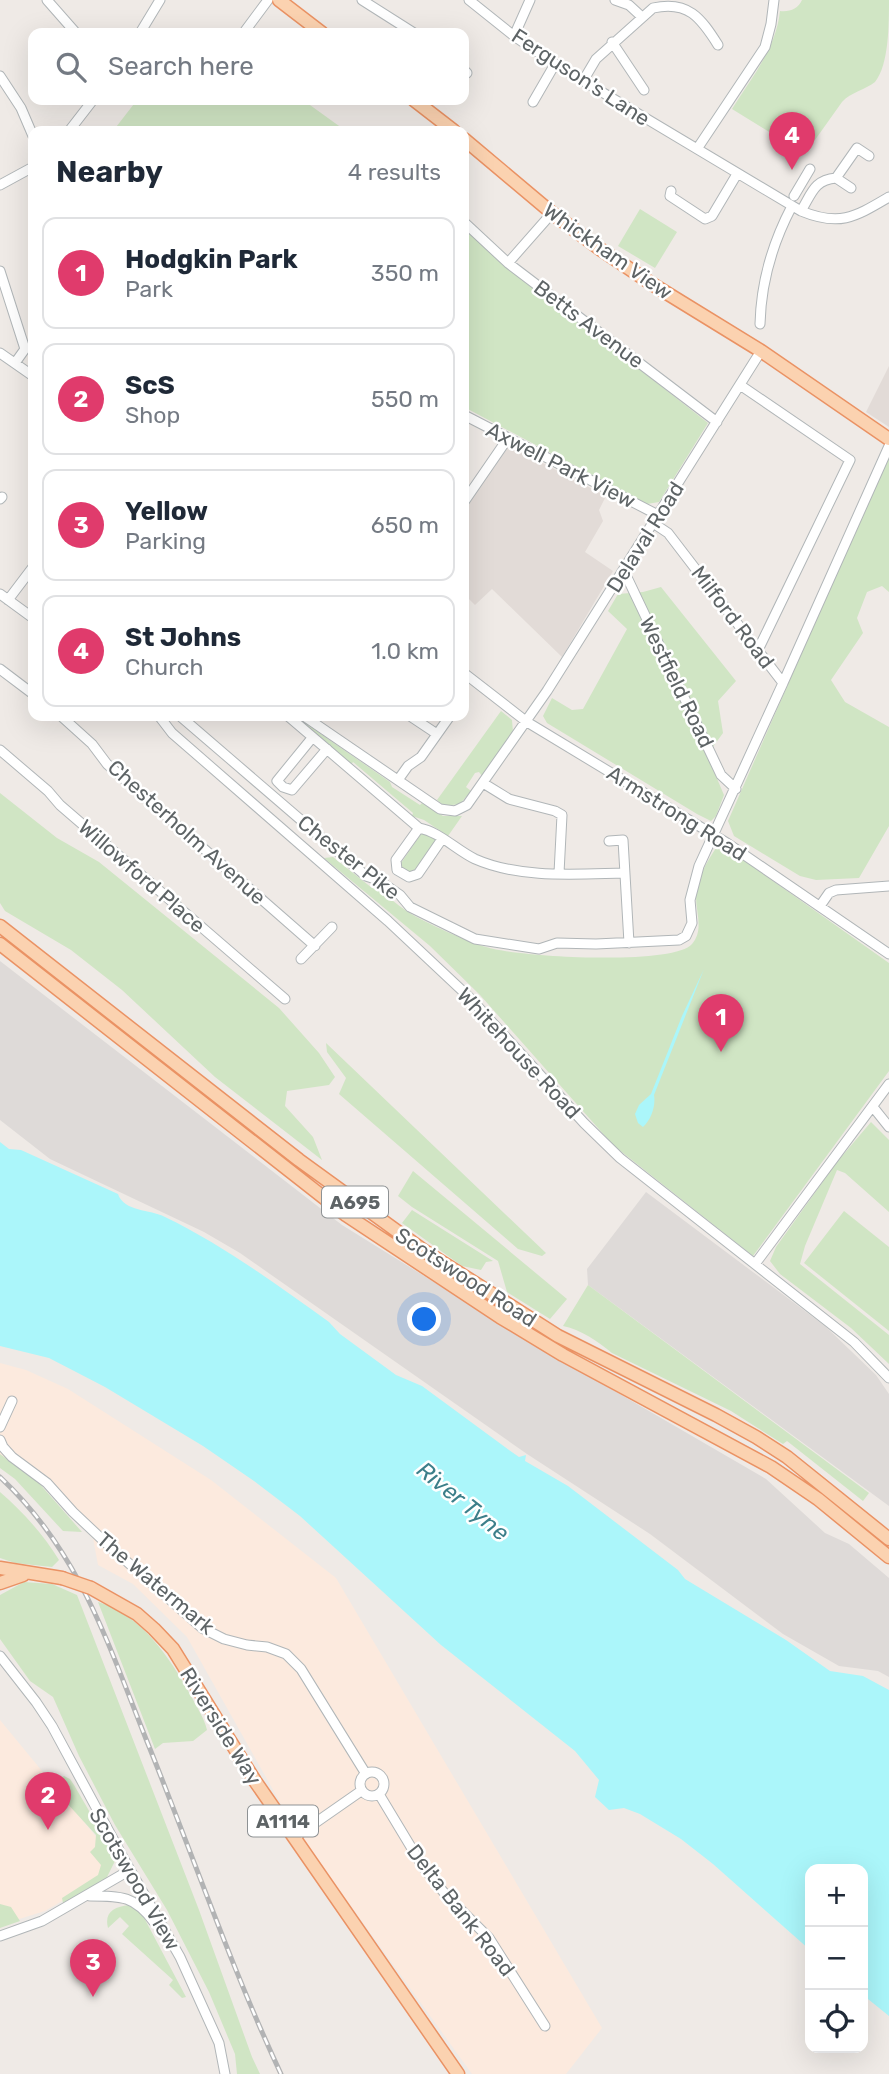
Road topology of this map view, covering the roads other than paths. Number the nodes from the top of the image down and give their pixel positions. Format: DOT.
graph roads {
  1 [pos="47,0"];
  2 [pos="160,0"];
  3 [pos="268,0"];
  4 [pos="279,0"];
  5 [pos="362,0"];
  6 [pos="469,0"];
  7 [pos="530,0"];
  8 [pos="615,0"];
  9 [pos="774,0"];
  10 [pos="642,17"];
  11 [pos="72,28"];
  12 [pos="143,28"];
  13 [pos="247,28"];
  14 [pos="315,28"];
  15 [pos="406,28"];
  16 [pos="514,36"];
  17 [pos="612,43"];
  18 [pos="718,45"];
  19 [pos="555,64"];
  20 [pos="0,76"];
  21 [pos="583,81"];
  22 [pos="644,90"];
  23 [pos="533,102"];
  24 [pos="89,105"];
  25 [pos="420,105"];
  26 [pos="29,126"];
  27 [pos="73,126"];
  28 [pos="448,126"];
  29 [pos="469,143"];
  30 [pos="697,149"];
  31 [pos="869,156"];
  32 [pos="810,169"];
  33 [pos="28,170"];
  34 [pos="737,174"];
  35 [pos="836,178"];
  36 [pos="804,179"];
  37 [pos="0,185"];
  38 [pos="816,187"];
  39 [pos="850,188"];
  40 [pos="671,191"];
  41 [pos="794,196"];
  42 [pos="889,197"];
  43 [pos="797,209"];
  44 [pos="552,213"];
  45 [pos="469,227"];
  46 [pos="508,263"];
  47 [pos="0,271"];
  48 [pos="760,324"];
  49 [pos="761,351"];
  50 [pos="0,353"];
  51 [pos="15,363"];
  52 [pos="28,372"];
  53 [pos="740,386"];
  54 [pos="469,418"];
  55 [pos="717,422"];
  56 [pos="508,438"];
  57 [pos="889,439"];
  58 [pos="889,446"];
  59 [pos="469,495"];
  60 [pos="656,519"];
  61 [pos="624,571"];
  62 [pos="28,572"];
  63 [pos="4,597"];
  64 [pos="28,614"];
  65 [pos="758,650"];
  66 [pos="0,669"];
  67 [pos="469,677"];
  68 [pos="783,683"];
  69 [pos="28,690"];
  70 [pos="67,721"];
  71 [pos="163,721"];
  72 [pos="186,721"];
  73 [pos="293,721"];
  74 [pos="319,721"];
  75 [pos="418,721"];
  76 [pos="446,721"];
  77 [pos="527,722"];
  78 [pos="437,734"];
  79 [pos="312,738"];
  80 [pos="327,749"];
  81 [pos="0,750"];
  82 [pos="398,780"];
  83 [pos="483,783"];
  84 [pos="736,789"];
  85 [pos="419,828"];
  86 [pos="715,836"];
  87 [pos="442,839"];
  88 [pos="609,841"];
  89 [pos="559,873"];
  90 [pos="624,873"];
  91 [pos="889,886"];
  92 [pos="820,906"];
  93 [pos="0,926"];
  94 [pos="331,927"];
  95 [pos="629,943"];
  96 [pos="0,944"];
  97 [pos="316,946"];
  98 [pos="889,954"];
  99 [pos="301,959"];
  100 [pos="285,999"];
  101 [pos="889,1084"];
  102 [pos="873,1107"];
  103 [pos="889,1127"];
  104 [pos="755,1265"];
  105 [pos="889,1378"];
  106 [pos="12,1401"];
  107 [pos="0,1427"];
  108 [pos="0,1440"];
  109 [pos="889,1539"];
  110 [pos="889,1556"];
  111 [pos="0,1568"];
  112 [pos="34,1573"];
  113 [pos="0,1583"];
  114 [pos="1,1656"];
  115 [pos="366,1774"];
  116 [pos="361,1791"];
  117 [pos="379,1794"];
  118 [pos="295,1837"];
  119 [pos="130,1870"];
  120 [pos="88,1896"];
  121 [pos="0,1936"];
  122 [pos="180,1957"];
  123 [pos="545,2026"];
  124 [pos="225,2074"];
  125 [pos="458,2074"];
  1 -- 11 [label="street"];
  2 -- 12 [label="street"];
  3 -- 13 [label="street"];
  4 -- 14 [label="main road"];
  5 -- 15 [label="street"];
  6 -- 16 [label="street, Ferguson's Lane"];
  7 -- 16 [label="street"];
  8 -- 10 [label="street"];
  9 -- 30 [label="street"];
  10 -- 17 [label="street"];
  10 -- 18 [label="street"];
  16 -- 19 [label="street, Ferguson's Lane"];
  17 -- 21 [label="street"];
  17 -- 22 [label="street"];
  19 -- 21 [label="street, Ferguson's Lane"];
  19 -- 23 [label="street"];
  20 -- 26 [label="street"];
  21 -- 30 [label="street, Ferguson's Lane"];
  24 -- 27 [label="street"];
  25 -- 28 [label="main road"];
  29 -- 44 [label="main road, Whickham View"];
  30 -- 34 [label="street, Ferguson's Lane"];
  31 -- 35 [label="street"];
  32 -- 36 [label="street"];
  33 -- 37 [label="street"];
  34 -- 40 [label="street"];
  34 -- 43 [label="street, Ferguson's Lane"];
  35 -- 38 [label="street"];
  35 -- 39 [label="street"];
  36 -- 38 [label="street"];
  36 -- 41 [label="street"];
  38 -- 43 [label="street"];
  42 -- 43 [label="street, Ferguson's Lane"];
  43 -- 48 [label="street"];
  44 -- 46 [label="street"];
  44 -- 49 [label="main road, Whickham View"];
  45 -- 46 [label="street, Betts Avenue"];
  46 -- 55 [label="street, Betts Avenue"];
  47 -- 51 [label="street"];
  49 -- 53 [label="street, Delaval Road"];
  49 -- 57 [label="main road, Whickham View"];
  50 -- 51 [label="street"];
  51 -- 52 [label="street"];
  53 -- 55 [label="street, Delaval Road"];
  53 -- 65 [label="street"];
  54 -- 56 [label="street, Axwell Park View"];
  55 -- 60 [label="street, Delaval Road"];
  56 -- 59 [label="street"];
  56 -- 60 [label="street, Axwell Park View"];
  58 -- 68 [label="street"];
  60 -- 61 [label="street, Delaval Road"];
  60 -- 65 [label="street, Milford Road"];
  61 -- 77 [label="street, Delaval Road"];
  61 -- 84 [label="street, Westfield Road"];
  62 -- 63 [label="street"];
  63 -- 64 [label="street"];
  65 -- 68 [label="street, Milford Road"];
  66 -- 69 [label="street"];
  67 -- 77 [label="street, Armstrong Road"];
  68 -- 84 [label="street, Milford Road"];
  70 -- 97 [label="street, Chesterholm Avenue"];
  71 -- 104 [label="street, Whitehouse Road"];
  72 -- 95 [label="street, Chester Pike"];
  73 -- 79 [label="street"];
  74 -- 82 [label="street, Delaval Road"];
  75 -- 78 [label="street"];
  76 -- 78 [label="street"];
  77 -- 83 [label="street, Delaval Road"];
  77 -- 86 [label="street, Armstrong Road"];
  78 -- 82 [label="street"];
  79 -- 80 [label="street"];
  79 -- 80 [label="street"];
  80 -- 85 [label="street"];
  81 -- 100 [label="street, Willowford Place"];
  82 -- 83 [label="street, Delaval Road"];
  83 -- 89 [label="street"];
  84 -- 86 [label="street, Milford Road"];
  85 -- 87 [label="street"];
  85 -- 87 [label="street"];
  86 -- 92 [label="street, Armstrong Road"];
  86 -- 95 [label="street, Chester Pike"];
  87 -- 89 [label="street"];
  88 -- 90 [label="street"];
  89 -- 90 [label="street"];
  90 -- 95 [label="street"];
  91 -- 92 [label="street"];
  92 -- 98 [label="street, Armstrong Road"];
  93 -- 109 [label="main road, Scotswood Road / A695"];
  94 -- 97 [label="street"];
  96 -- 110 [label="main road, Scotswood Road / A695"];
  97 -- 99 [label="street"];
  101 -- 102 [label="street"];
  102 -- 103 [label="street"];
  102 -- 104 [label="street"];
  104 -- 105 [label="street, Whitehouse Road"];
  106 -- 107 [label="street"];
  108 -- 115 [label="street, The Watermark"];
  111 -- 112 [label="main road, Riverside Way / A1114"];
  112 -- 113 [label="main road, Riverside Way / A1114"];
  112 -- 118 [label="main road, Riverside Way / A1114, bridge"];
  114 -- 119 [label="street, Scotswood View"];
  115 -- 116 [label="street"];
  115 -- 117 [label="street, Delta Bank Road"];
  116 -- 117 [label="street"];
  116 -- 118 [label="street"];
  117 -- 123 [label="street, Delta Bank Road"];
  118 -- 125 [label="main road, Riverside Way / A1114"];
  119 -- 120 [label="street"];
  119 -- 122 [label="street, Scotswood View"];
  120 -- 121 [label="street"];
  120 -- 122 [label="street"];
  122 -- 124 [label="street, Scotswood View"];
}
